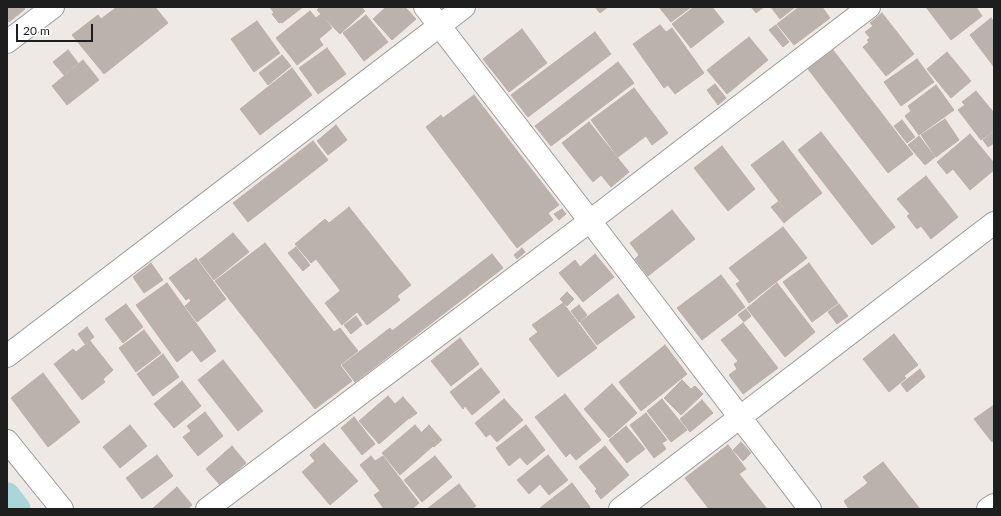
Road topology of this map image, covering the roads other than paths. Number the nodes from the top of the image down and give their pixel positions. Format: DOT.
graph roads {
  1 [pos="53,7"];
  2 [pos="425,7"];
  3 [pos="464,7"];
  4 [pos="869,7"];
  5 [pos="439,26"];
  6 [pos="7,42"];
  7 [pos="590,221"];
  8 [pos="994,223"];
  9 [pos="7,356"];
  10 [pos="739,417"];
  11 [pos="7,441"];
  12 [pos="994,505"];
  13 [pos="62,509"];
  14 [pos="207,509"];
  15 [pos="620,509"];
  16 [pos="810,509"];
  17 [pos="988,509"];
  1 -- 6 [label="street"];
  2 -- 5 [label="street"];
  3 -- 5 [label="street"];
  4 -- 7 [label="street"];
  5 -- 7 [label="street"];
  5 -- 9 [label="street"];
  7 -- 10 [label="street"];
  7 -- 14 [label="street"];
  8 -- 10 [label="street"];
  10 -- 15 [label="street"];
  10 -- 16 [label="street"];
  11 -- 13 [label="street"];
  12 -- 17 [label="street"];
}
